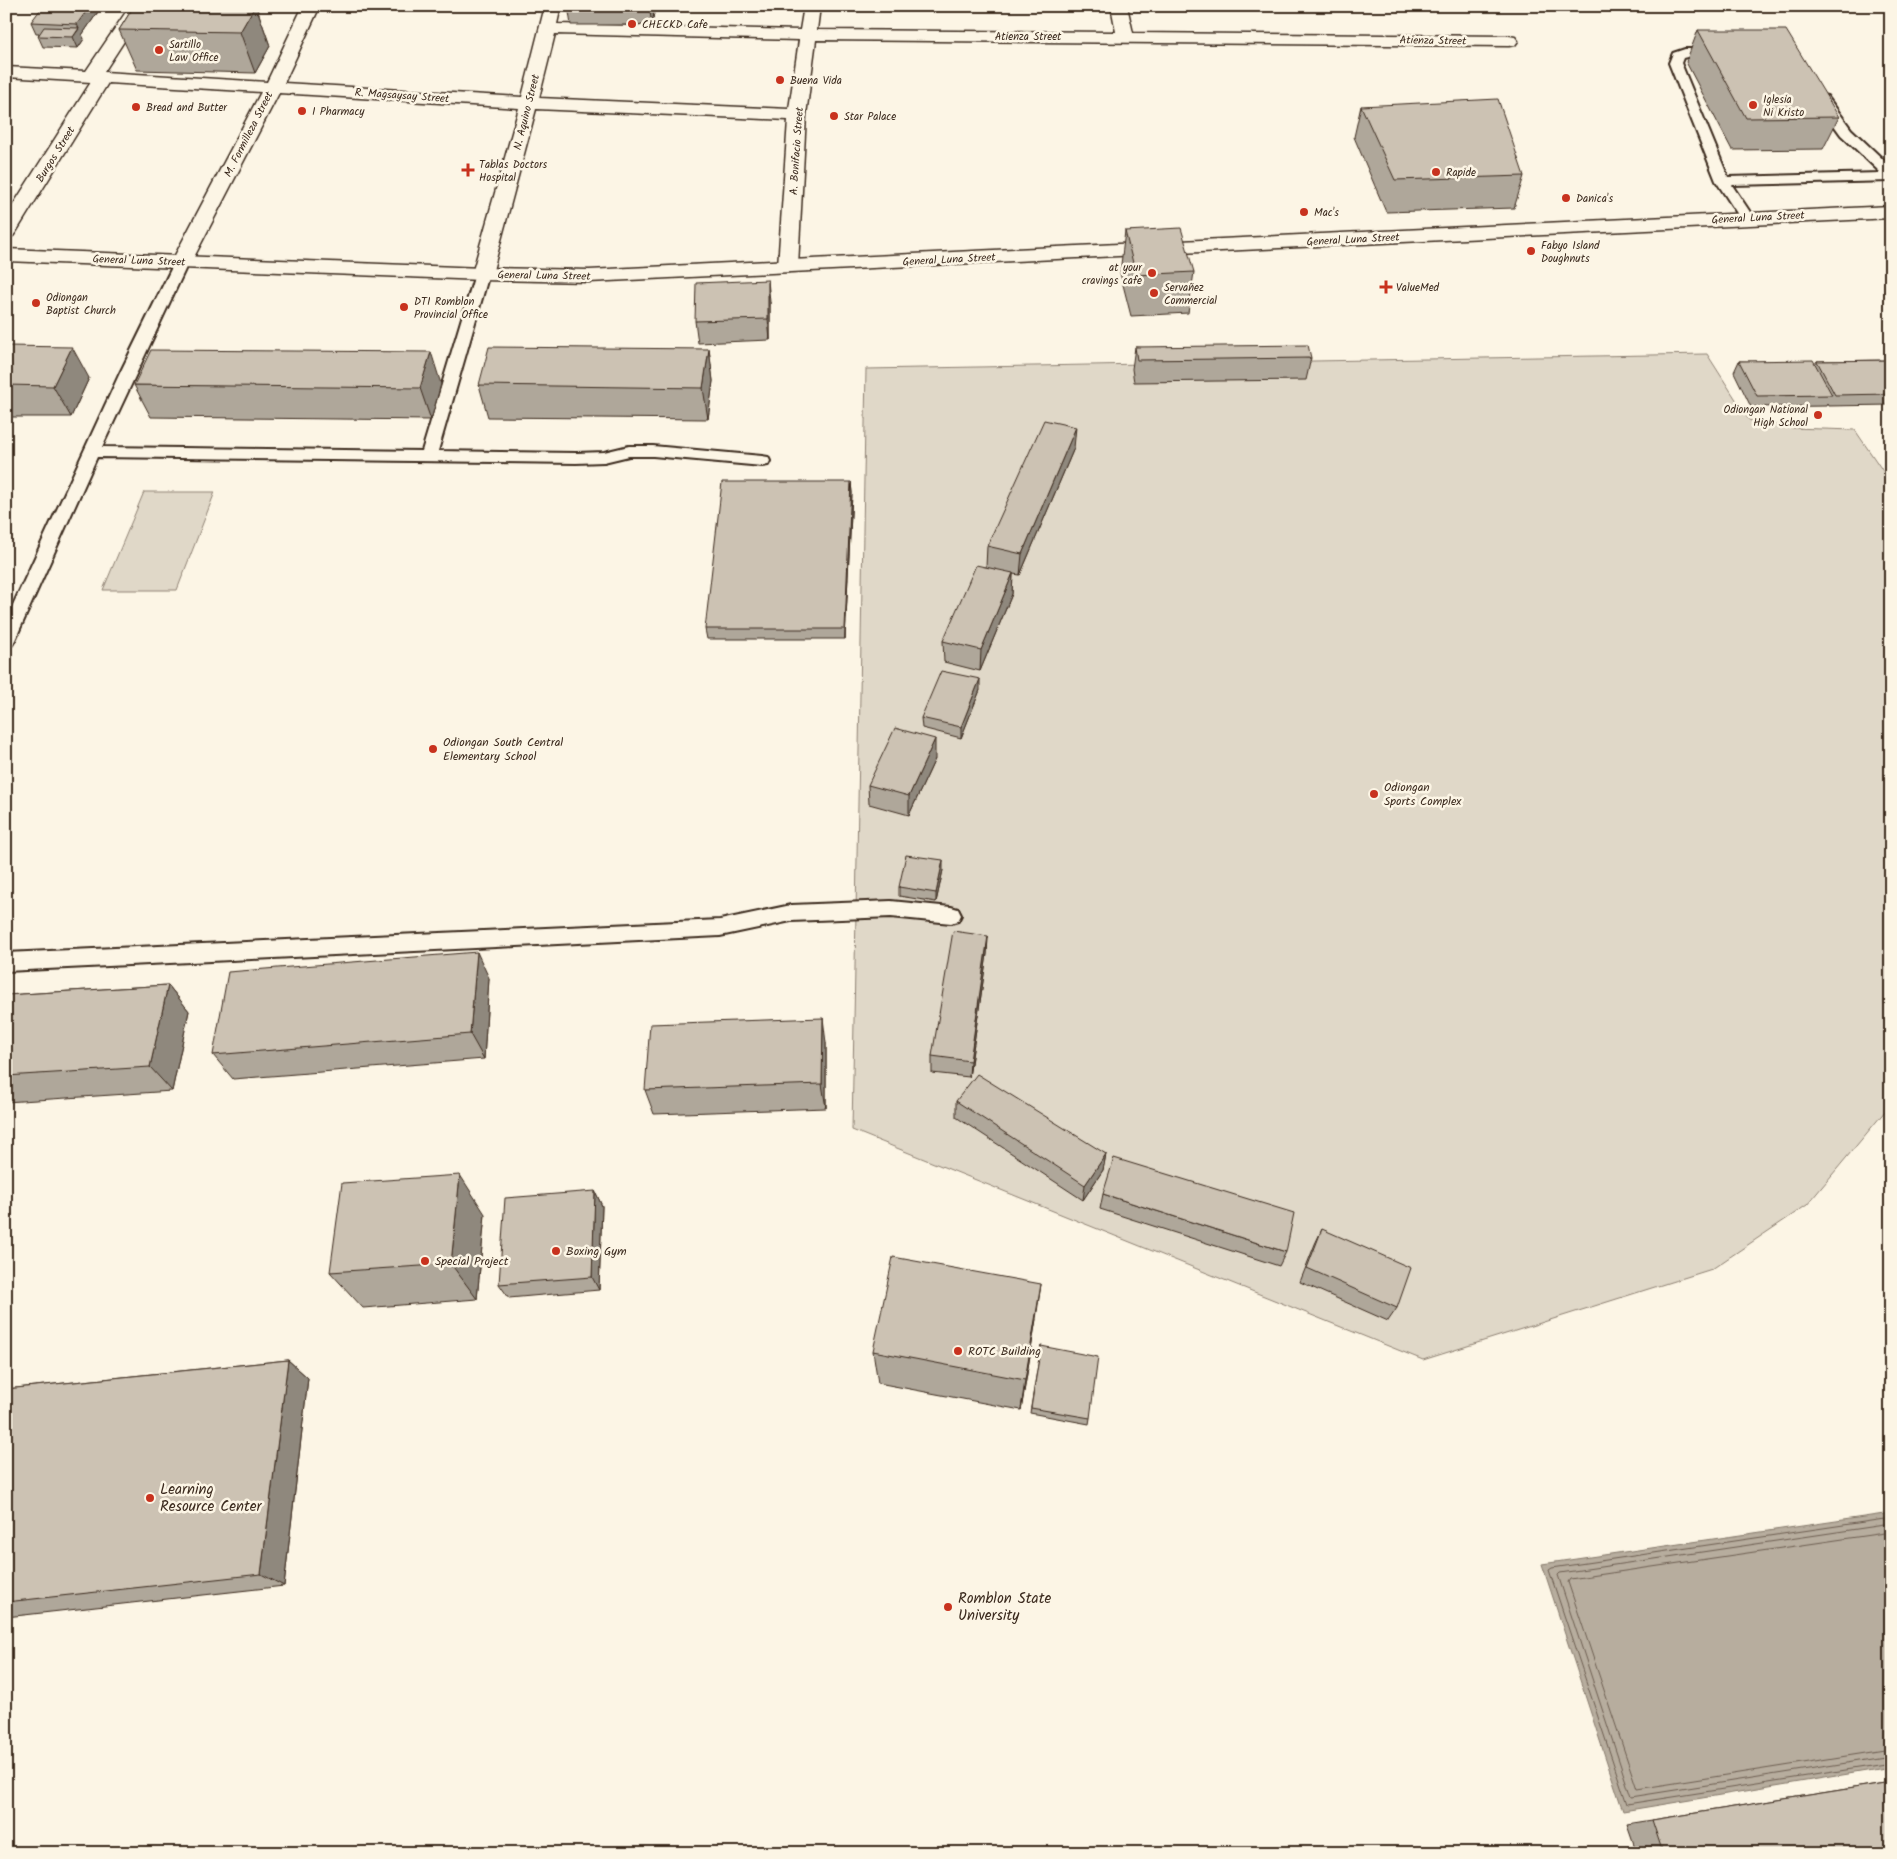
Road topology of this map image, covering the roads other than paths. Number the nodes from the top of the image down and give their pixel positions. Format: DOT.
graph roads {
  1 [pos="139,6"];
  2 [pos="312,6"];
  3 [pos="553,6"];
  4 [pos="812,6"];
  5 [pos="1119,6"];
  6 [pos="546,29"];
  7 [pos="809,35"];
  8 [pos="1125,37"];
  9 [pos="1509,41"];
  10 [pos="1733,53"];
  11 [pos="6,72"];
  12 [pos="98,76"];
  13 [pos="1812,86"];
  14 [pos="273,87"];
  15 [pos="529,103"];
  16 [pos="797,115"];
  17 [pos="1891,176"];
  18 [pos="1723,181"];
  19 [pos="1891,212"];
  20 [pos="1747,218"];
  21 [pos="6,232"];
  22 [pos="6,255"];
  23 [pos="182,261"];
  24 [pos="788,266"];
  25 [pos="482,274"];
  26 [pos="92,452"];
  27 [pos="428,457"];
  28 [pos="762,461"];
  29 [pos="6,640"];
  30 [pos="951,915"];
  31 [pos="6,962"];
  1 -- 12 [label="street, Burgos Street"];
  2 -- 14 [label="street, M. Formilleza Street"];
  3 -- 6 [label="street, N. Aquino Street"];
  4 -- 7 [label="street, A. Bonifacio Street"];
  5 -- 8 [label="street"];
  6 -- 7 [label="street, Atienza Street"];
  6 -- 15 [label="street, N. Aquino Street"];
  7 -- 8 [label="street, Atienza Street"];
  7 -- 16 [label="street, A. Bonifacio Street"];
  8 -- 9 [label="street, Atienza Street"];
  10 -- 18 [label="lane"];
  11 -- 12 [label="street, R. Magsaysay Street"];
  12 -- 14 [label="street, R. Magsaysay Street"];
  12 -- 21 [label="street, Burgos Street"];
  13 -- 17 [label="lane"];
  14 -- 15 [label="street, R. Magsaysay Street"];
  14 -- 23 [label="street, M. Formilleza Street"];
  15 -- 16 [label="street, R. Magsaysay Street"];
  15 -- 25 [label="street, N. Aquino Street"];
  16 -- 24 [label="street, A. Bonifacio Street"];
  17 -- 18 [label="lane"];
  18 -- 20 [label="lane"];
  19 -- 20 [label="street, General Luna Street"];
  20 -- 24 [label="street, General Luna Street"];
  22 -- 23 [label="street, General Luna Street"];
  23 -- 25 [label="street, General Luna Street"];
  23 -- 26 [label="lane"];
  24 -- 25 [label="street, General Luna Street"];
  25 -- 27 [label="lane"];
  26 -- 27 [label="lane"];
  26 -- 29 [label="lane"];
  27 -- 28 [label="lane"];
  30 -- 31 [label="lane"];
}
